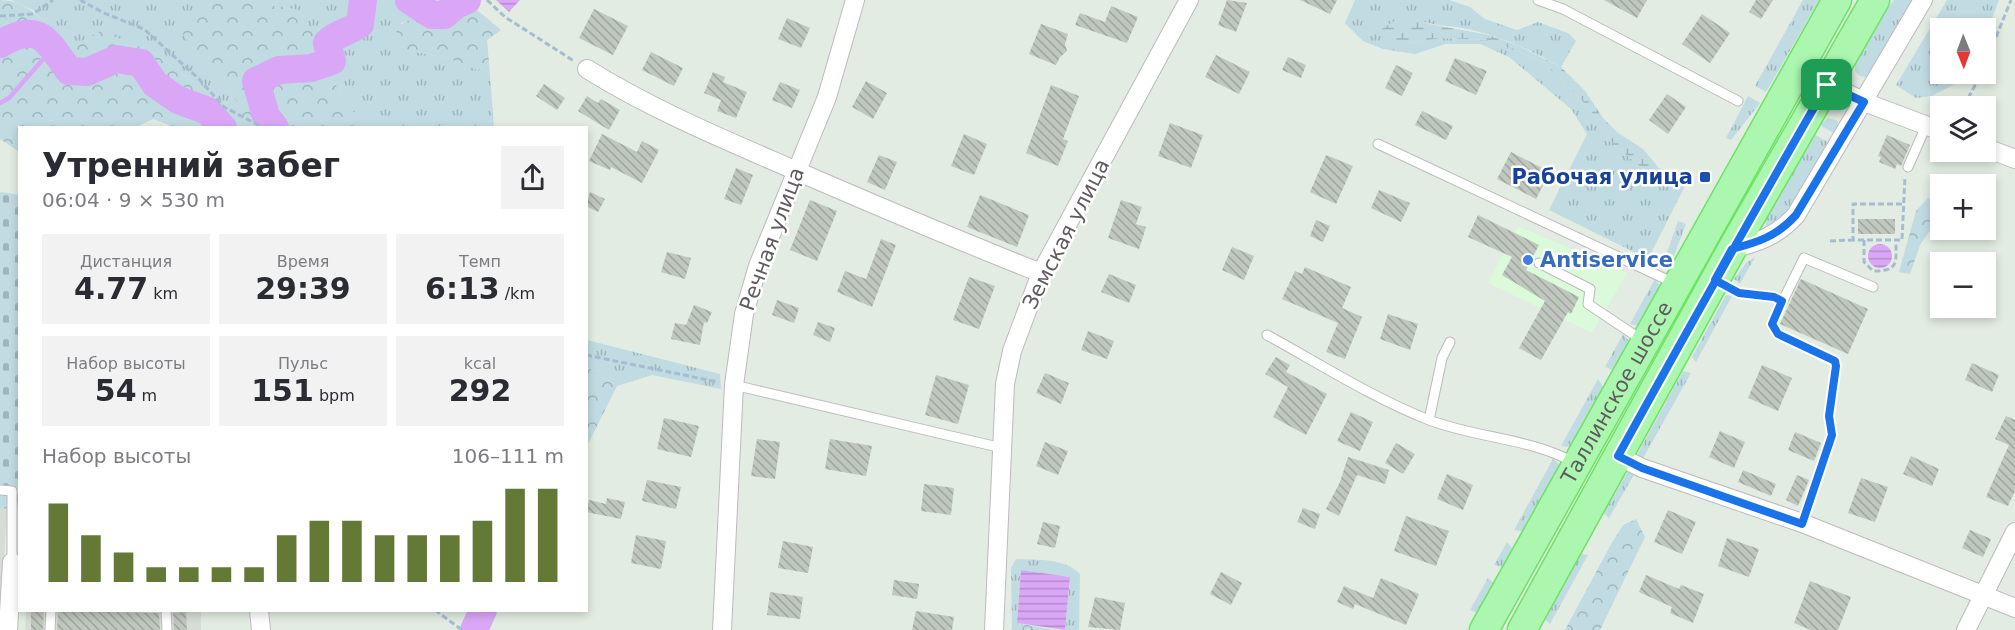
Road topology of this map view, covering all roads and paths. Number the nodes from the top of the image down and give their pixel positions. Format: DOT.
graph roads {
  1 [pos="53,0"];
  2 [pos="80,0"];
  3 [pos="488,0"];
  4 [pos="855,0"];
  5 [pos="1189,0"];
  6 [pos="1538,0"];
  7 [pos="1837,0"];
  8 [pos="1875,0"];
  9 [pos="1923,0"];
  10 [pos="2011,0"];
  11 [pos="0,16"];
  12 [pos="1996,37"];
  13 [pos="1798,68"];
  14 [pos="587,69"];
  15 [pos="1827,85"];
  16 [pos="1738,101"];
  17 [pos="1864,102"];
  18 [pos="260,126"];
  19 [pos="1930,128"];
  20 [pos="1930,134"];
  21 [pos="1378,144"];
  22 [pos="1996,152"];
  23 [pos="2015,159"];
  24 [pos="1908,167"];
  25 [pos="797,171"];
  26 [pos="1902,204"];
  27 [pos="1853,240"];
  28 [pos="1864,240"];
  29 [pos="1896,240"];
  30 [pos="1830,241"];
  31 [pos="1732,249"];
  32 [pos="1539,263"];
  33 [pos="1041,273"];
  34 [pos="1715,280"];
  35 [pos="1677,284"];
  36 [pos="1874,287"];
  37 [pos="1782,301"];
  38 [pos="1267,335"];
  39 [pos="1644,341"];
  40 [pos="1450,342"];
  41 [pos="588,355"];
  42 [pos="734,386"];
  43 [pos="1429,420"];
  44 [pos="1002,448"];
  45 [pos="1618,456"];
  46 [pos="1575,464"];
  47 [pos="0,490"];
  48 [pos="1802,524"];
  49 [pos="2015,532"];
  50 [pos="14,572"];
  51 [pos="1986,594"];
  52 [pos="2015,608"];
  53 [pos="51,612"];
  54 [pos="166,612"];
  55 [pos="260,612"];
  56 [pos="438,612"];
  57 [pos="5,627"];
  58 [pos="50,630"];
  59 [pos="167,630"];
  60 [pos="261,630"];
  61 [pos="462,630"];
  62 [pos="722,630"];
  63 [pos="994,630"];
  64 [pos="1484,630"];
  65 [pos="1522,630"];
  66 [pos="1966,630"];
  1 -- 11 [label="path"];
  2 -- 18 [label="path"];
  3 -- 14 [label="path"];
  4 -- 25 [label="street, Речная улица"];
  5 -- 33 [label="street, Земская улица"];
  6 -- 16 [label="lane"];
  7 -- 13 [label="main road, Таллинское шоссе"];
  8 -- 15 [label="main road, Таллинское шоссе"];
  9 -- 17 [label="street"];
  10 -- 12 [label="path"];
  13 -- 15 [label="street"];
  13 -- 35 [label="main road, Таллинское шоссе"];
  14 -- 25 [label="street"];
  15 -- 17 [label="street"];
  15 -- 31 [label="main road, Таллинское шоссе"];
  17 -- 19 [label="street"];
  17 -- 31 [label="street"];
  20 -- 24 [label="lane"];
  21 -- 35 [label="lane"];
  22 -- 23 [label="street"];
  24 -- 26 [label="path"];
  25 -- 33 [label="street"];
  25 -- 42 [label="street, Речная улица"];
  26 -- 27 [label="path"];
  26 -- 29 [label="path"];
  27 -- 28 [label="path"];
  27 -- 30 [label="path"];
  28 -- 29 [label="path"];
  28 -- 29 [label="path"];
  31 -- 34 [label="main road, Таллинское шоссе"];
  32 -- 39 [label="lane"];
  33 -- 44 [label="street, Земская улица"];
  34 -- 37 [label="lane"];
  34 -- 45 [label="main road, Таллинское шоссе"];
  35 -- 39 [label="main road, Таллинское шоссе"];
  36 -- 37 [label="lane"];
  37 -- 48 [label="lane"];
  38 -- 43 [label="lane"];
  39 -- 46 [label="main road, Таллинское шоссе"];
  40 -- 43 [label="lane"];
  41 -- 42 [label="path"];
  42 -- 44 [label="lane"];
  42 -- 62 [label="street, Речная улица"];
  43 -- 46 [label="lane"];
  44 -- 63 [label="street, Земская улица"];
  45 -- 48 [label="street"];
  45 -- 65 [label="main road, Таллинское шоссе"];
  46 -- 64 [label="main road, Таллинское шоссе"];
  47 -- 50 [label="lane"];
  48 -- 51 [label="street"];
  49 -- 51 [label="street"];
  50 -- 57 [label="street"];
  51 -- 52 [label="street"];
  51 -- 66 [label="street"];
  53 -- 58 [label="lane"];
  54 -- 59 [label="lane"];
  55 -- 60 [label="street"];
  56 -- 61 [label="path"];
}
